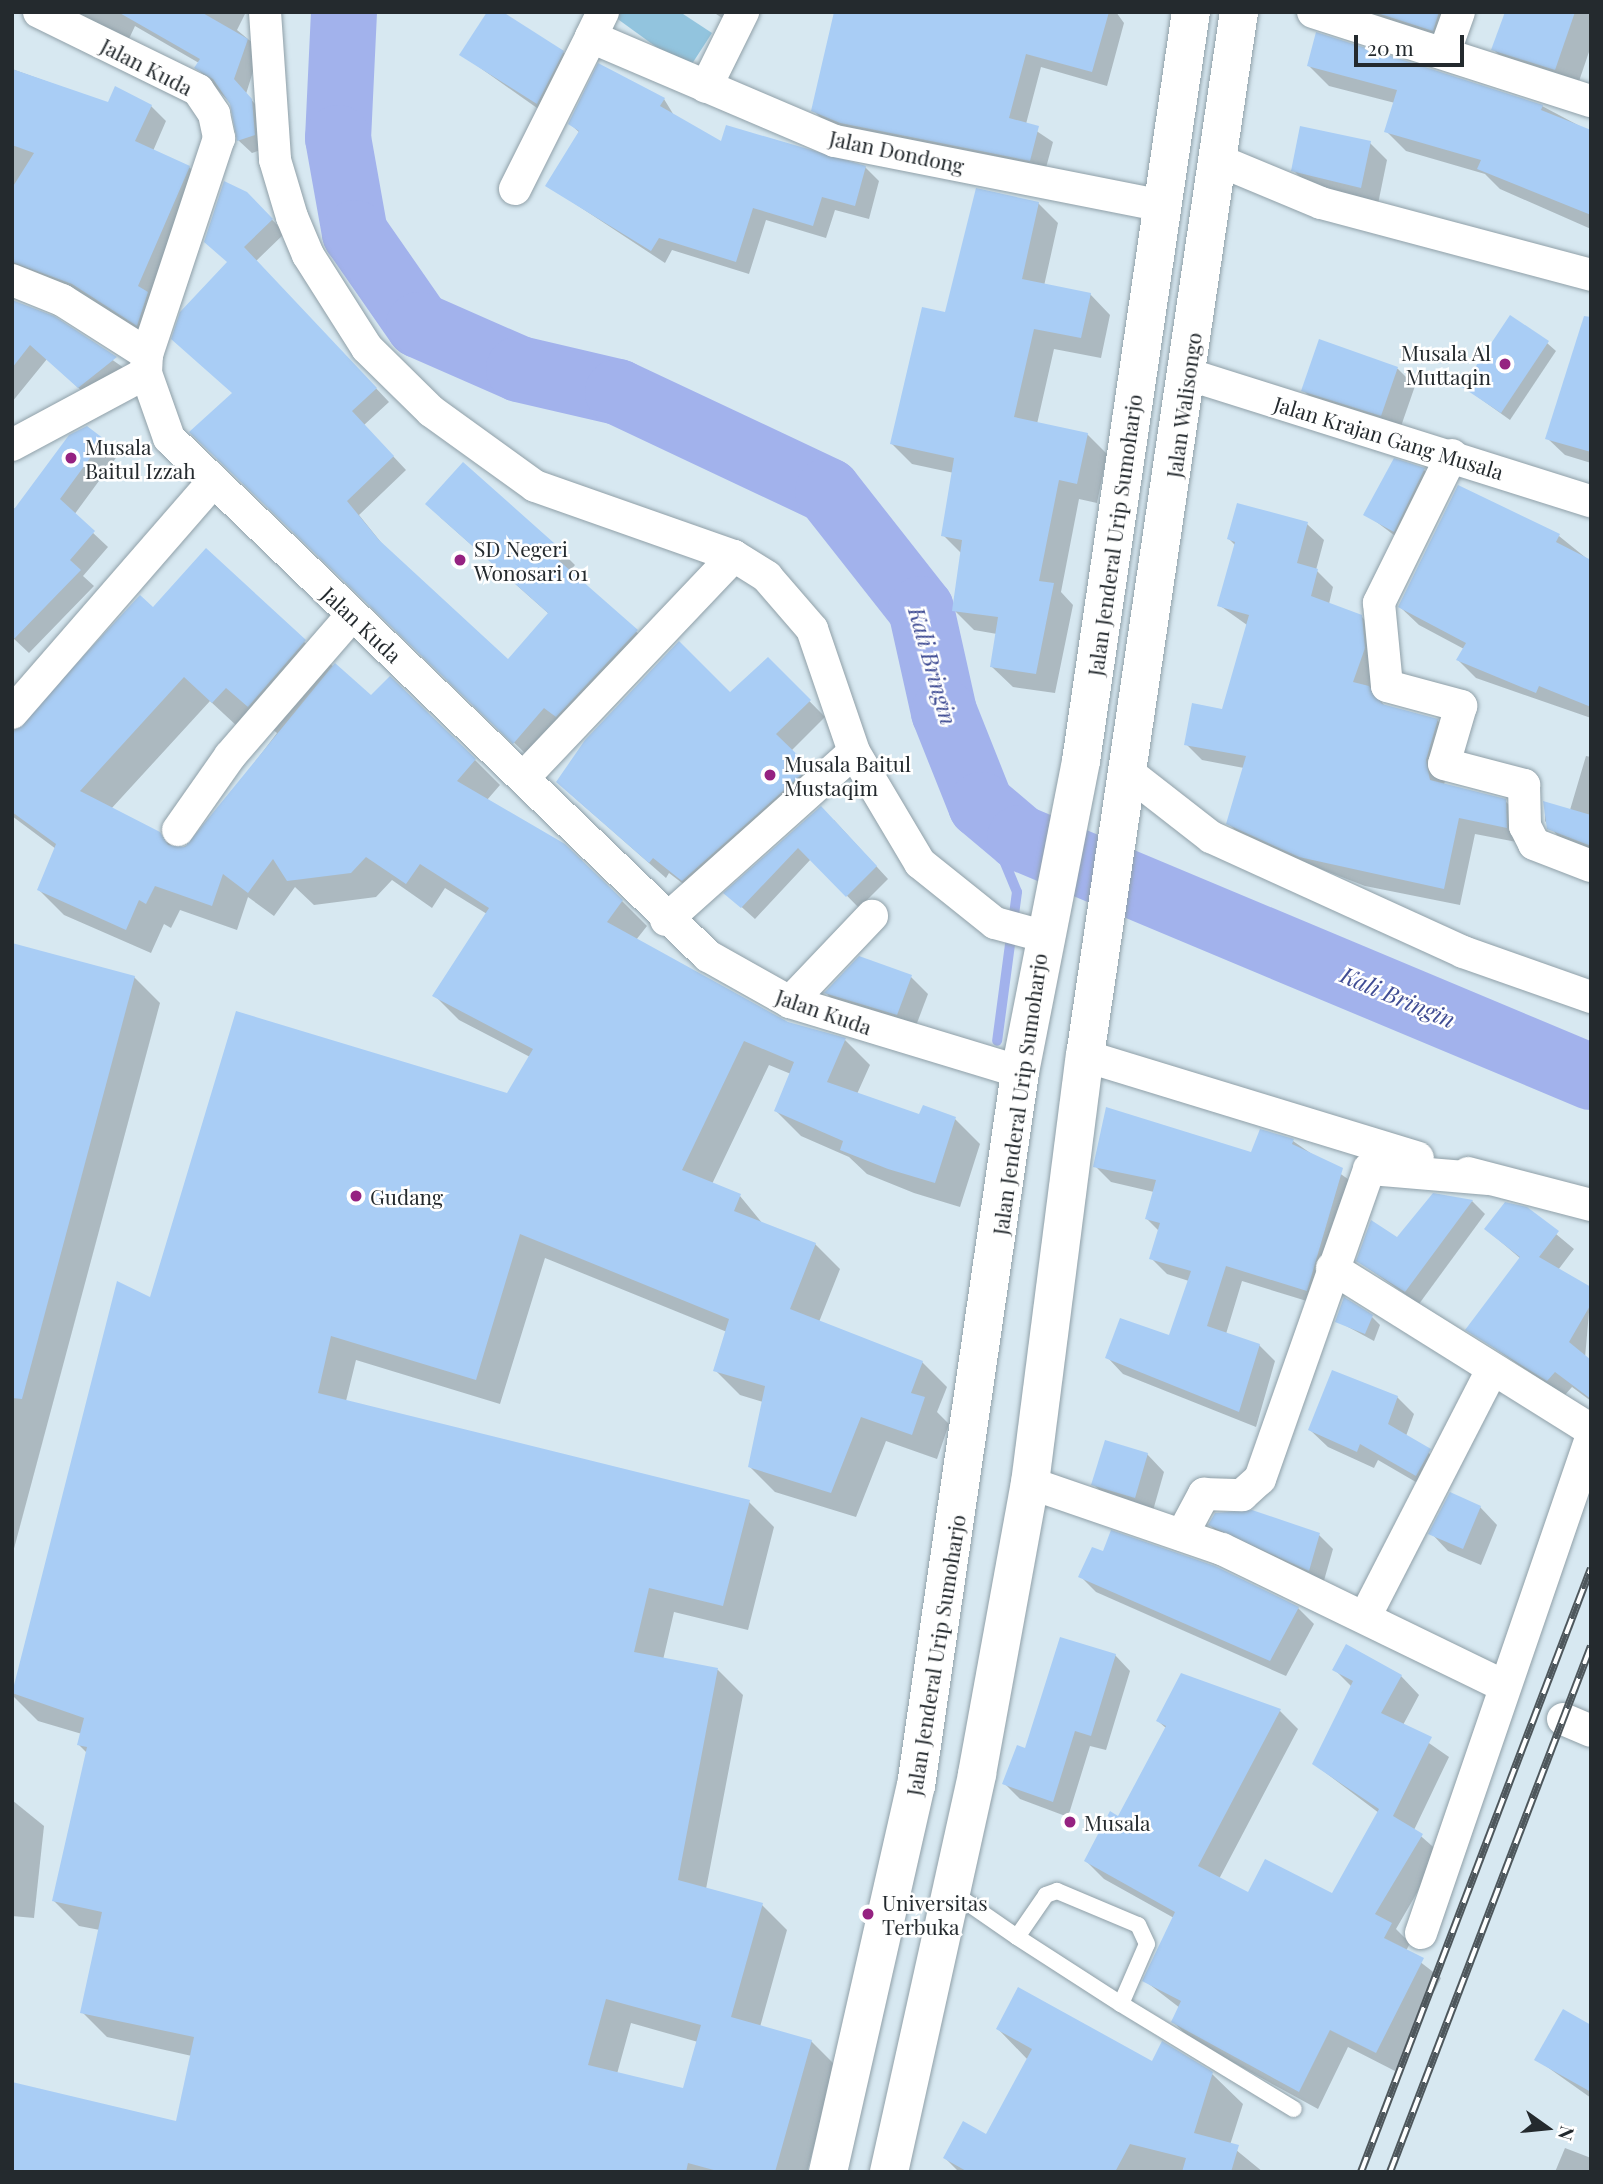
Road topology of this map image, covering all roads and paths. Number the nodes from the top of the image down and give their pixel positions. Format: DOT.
graph roads {
  1 [pos="39,12"];
  2 [pos="265,12"];
  3 [pos="743,12"];
  4 [pos="1191,12"];
  5 [pos="1239,12"];
  6 [pos="1313,12"];
  7 [pos="1459,12"];
  8 [pos="597,25"];
  9 [pos="1445,51"];
  10 [pos="706,87"];
  11 [pos="1591,101"];
  12 [pos="1220,161"];
  13 [pos="515,189"];
  14 [pos="1163,206"];
  15 [pos="1591,275"];
  16 [pos="12,280"];
  17 [pos="146,363"];
  18 [pos="1187,374"];
  19 [pos="12,445"];
  20 [pos="1452,455"];
  21 [pos="212,483"];
  22 [pos="1591,501"];
  23 [pos="734,556"];
  24 [pos="352,615"];
  25 [pos="12,713"];
  26 [pos="854,752"];
  27 [pos="526,775"];
  28 [pos="1128,786"];
  29 [pos="178,830"];
  30 [pos="1591,866"];
  31 [pos="872,916"];
  32 [pos="666,920"];
  33 [pos="1020,930"];
  34 [pos="1591,997"];
  35 [pos="790,1002"];
  36 [pos="1085,1056"];
  37 [pos="1020,1072"];
  38 [pos="1488,1179"];
  39 [pos="1591,1205"];
  40 [pos="1332,1268"];
  41 [pos="1492,1370"];
  42 [pos="1591,1430"];
  43 [pos="1591,1438"];
  44 [pos="1030,1483"];
  45 [pos="1182,1535"];
  46 [pos="1366,1615"];
  47 [pos="935,1662"];
  48 [pos="995,1673"];
  49 [pos="1504,1686"];
  50 [pos="952,1892"];
  51 [pos="1420,1933"];
  52 [pos="1017,1937"];
  53 [pos="1121,2004"];
  54 [pos="1294,2109"];
  55 [pos="828,2172"];
  56 [pos="889,2172"];
  1 -- 17 [label="street, Jalan Kuda"];
  2 -- 23 [label="street"];
  3 -- 10 [label="street"];
  4 -- 14 [label="highway, Jalan Jenderal Urip Sumoharjo"];
  5 -- 12 [label="highway, Jalan Walisongo"];
  6 -- 9 [label="street"];
  7 -- 9 [label="street"];
  8 -- 10 [label="street, Jalan Dondong"];
  8 -- 13 [label="street"];
  9 -- 11 [label="street"];
  10 -- 14 [label="street, Jalan Dondong"];
  12 -- 15 [label="street"];
  12 -- 18 [label="highway, Jalan Walisongo"];
  14 -- 33 [label="highway, Jalan Jenderal Urip Sumoharjo"];
  16 -- 17 [label="street"];
  17 -- 19 [label="street"];
  17 -- 21 [label="street, Jalan Kuda"];
  18 -- 20 [label="street, Jalan Krajan Gang Musala"];
  18 -- 28 [label="highway, Jalan Walisongo"];
  20 -- 22 [label="street, Jalan Krajan Gang Musala"];
  20 -- 30 [label="street"];
  21 -- 24 [label="street, Jalan Kuda"];
  21 -- 25 [label="street"];
  23 -- 26 [label="street"];
  23 -- 27 [label="street"];
  24 -- 27 [label="street, Jalan Kuda"];
  24 -- 29 [label="street"];
  26 -- 32 [label="street"];
  26 -- 33 [label="street"];
  27 -- 32 [label="street, Jalan Kuda"];
  28 -- 34 [label="street"];
  28 -- 36 [label="highway, Jalan Walisongo"];
  31 -- 35 [label="street"];
  32 -- 35 [label="street, Jalan Kuda"];
  33 -- 37 [label="highway, Jalan Jenderal Urip Sumoharjo"];
  35 -- 37 [label="street, Jalan Kuda"];
  36 -- 38 [label="street"];
  36 -- 44 [label="highway"];
  37 -- 47 [label="highway, Jalan Jenderal Urip Sumoharjo"];
  38 -- 39 [label="street"];
  38 -- 40 [label="street"];
  40 -- 41 [label="street"];
  40 -- 45 [label="street"];
  41 -- 42 [label="street"];
  41 -- 46 [label="street"];
  43 -- 49 [label="street"];
  44 -- 45 [label="street"];
  44 -- 48 [label="highway"];
  45 -- 46 [label="street"];
  46 -- 49 [label="street"];
  47 -- 48 [label="highway"];
  47 -- 55 [label="highway, Jalan Jenderal Urip Sumoharjo"];
  48 -- 50 [label="highway"];
  49 -- 51 [label="street"];
  50 -- 52 [label="lane"];
  50 -- 56 [label="highway"];
  52 -- 53 [label="lane"];
  52 -- 53 [label="lane"];
  53 -- 54 [label="lane"];
}
